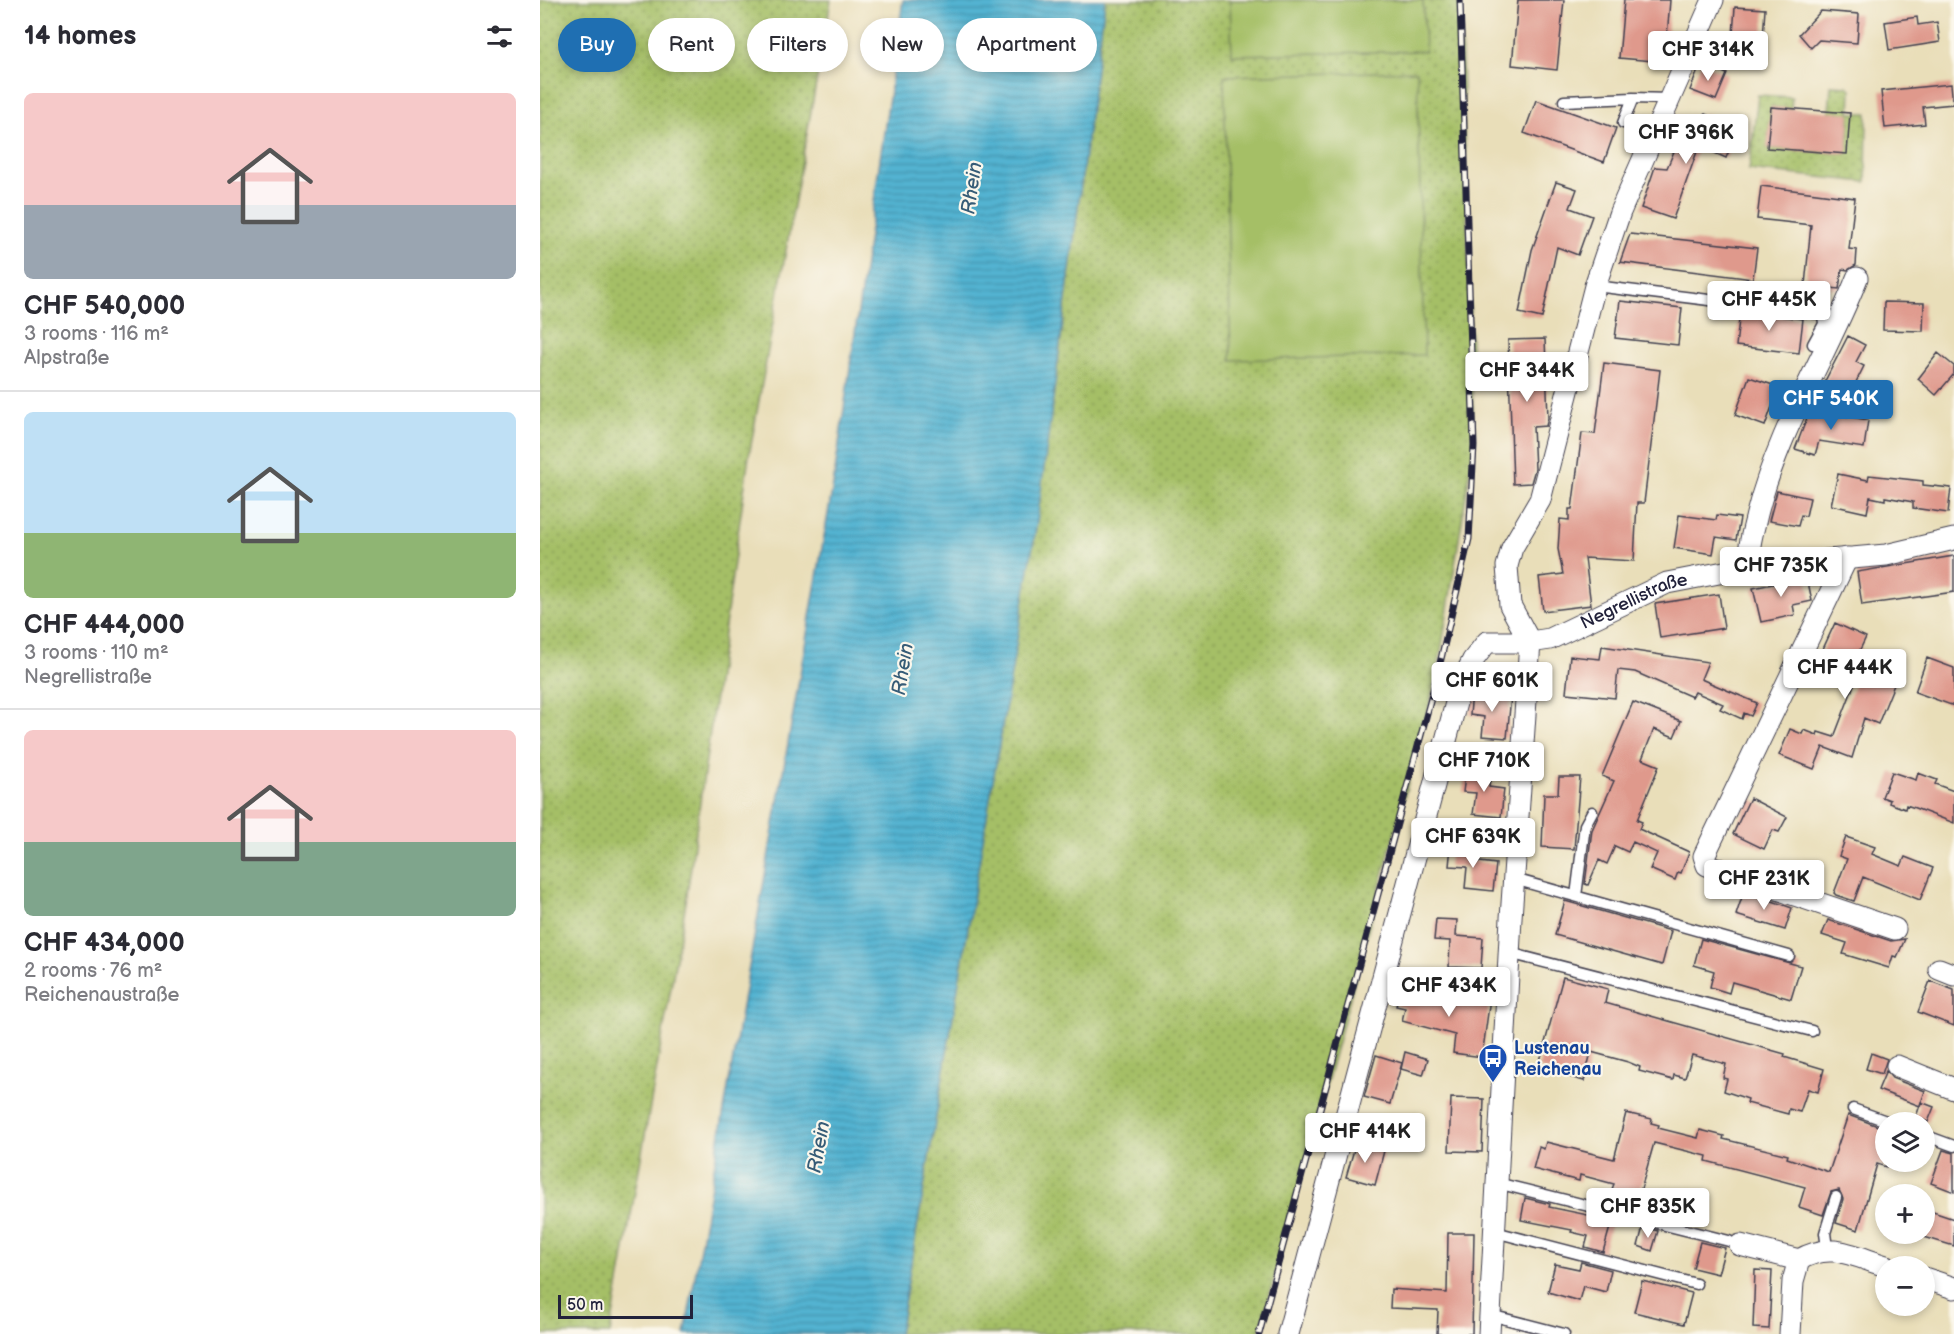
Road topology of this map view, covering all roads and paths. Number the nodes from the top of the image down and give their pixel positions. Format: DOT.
graph roads {
  1 [pos="1713,0"];
  2 [pos="1633,98"];
  3 [pos="1669,99"];
  4 [pos="1564,101"];
  5 [pos="1623,123"];
  6 [pos="1857,278"];
  7 [pos="1595,286"];
  8 [pos="1813,344"];
  9 [pos="1954,539"];
  10 [pos="1847,558"];
  11 [pos="1750,567"];
  12 [pos="1530,642"];
  13 [pos="1592,812"];
  14 [pos="1514,879"];
  15 [pos="1576,896"];
  16 [pos="1895,929"];
  17 [pos="1509,952"];
  18 [pos="1789,957"];
  19 [pos="1812,1031"];
  20 [pos="1897,1066"];
  21 [pos="1954,1089"];
  22 [pos="1853,1109"];
  23 [pos="1875,1117"];
  24 [pos="1935,1139"];
  25 [pos="1954,1146"];
  26 [pos="1497,1183"];
  27 [pos="1836,1197"];
  28 [pos="1495,1232"];
  29 [pos="1735,1243"];
  30 [pos="1827,1248"];
  31 [pos="1798,1260"];
  32 [pos="1875,1263"];
  33 [pos="1935,1282"];
  34 [pos="1696,1284"];
  35 [pos="1954,1288"];
  36 [pos="1490,1325"];
  37 [pos="1288,1334"];
  38 [pos="1564,1334"];
  39 [pos="1790,1334"];
  1 -- 3 [label="street"];
  2 -- 3 [label="lane"];
  2 -- 4 [label="lane"];
  2 -- 5 [label="lane"];
  3 -- 7 [label="street"];
  6 -- 11 [label="street"];
  7 -- 8 [label="lane"];
  7 -- 12 [label="street"];
  9 -- 10 [label="street, Negrellistraße"];
  10 -- 11 [label="street, Negrellistraße"];
  10 -- 16 [label="street"];
  11 -- 12 [label="street, Negrellistraße"];
  12 -- 14 [label="street"];
  12 -- 37 [label="street, Negrellistraße"];
  13 -- 15 [label="lane"];
  14 -- 15 [label="lane"];
  14 -- 17 [label="street"];
  15 -- 18 [label="lane"];
  17 -- 19 [label="lane"];
  17 -- 26 [label="street"];
  20 -- 21 [label="street"];
  22 -- 23 [label="lane"];
  24 -- 25 [label="lane"];
  26 -- 28 [label="street"];
  26 -- 29 [label="lane"];
  27 -- 30 [label="lane"];
  28 -- 34 [label="lane"];
  28 -- 36 [label="street"];
  29 -- 31 [label="street"];
  30 -- 31 [label="street"];
  30 -- 32 [label="street"];
  31 -- 39 [label="street"];
  33 -- 35 [label="street"];
  36 -- 38 [label="lane"];
}
